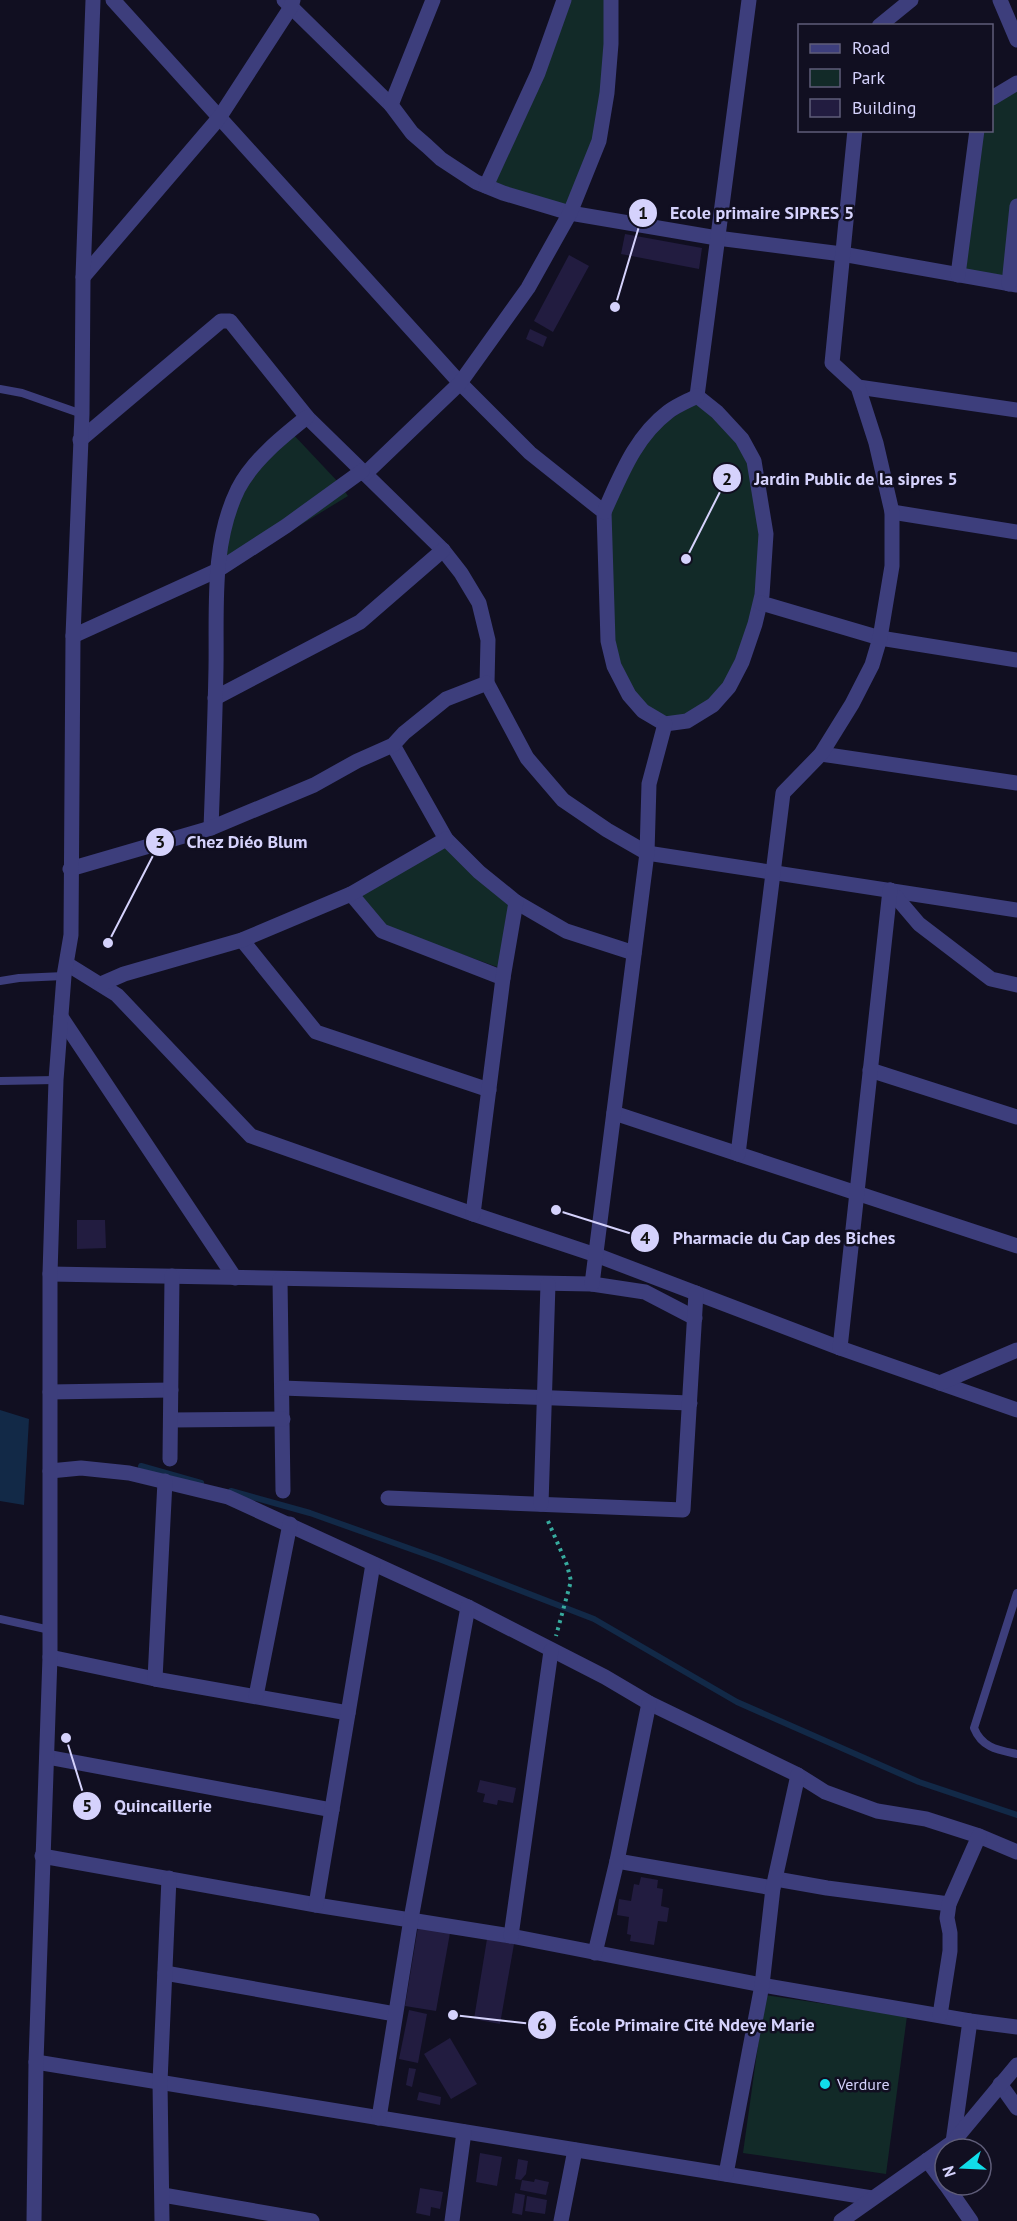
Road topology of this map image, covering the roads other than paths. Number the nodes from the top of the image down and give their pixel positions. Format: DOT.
graph roads {
  1 [pos="93,0"];
  2 [pos="113,0"];
  3 [pos="433,0"];
  4 [pos="564,0"];
  5 [pos="611,0"];
  6 [pos="749,0"];
  7 [pos="911,0"];
  8 [pos="1000,0"];
  9 [pos="289,2"];
  10 [pos="881,24"];
  11 [pos="1017,40"];
  12 [pos="1017,83"];
  13 [pos="993,97"];
  14 [pos="390,105"];
  15 [pos="219,118"];
  16 [pos="855,132"];
  17 [pos="976,132"];
  18 [pos="486,186"];
  19 [pos="1017,206"];
  20 [pos="570,213"];
  21 [pos="717,238"];
  22 [pos="842,254"];
  23 [pos="958,274"];
  24 [pos="82,278"];
  25 [pos="1013,285"];
  26 [pos="460,383"];
  27 [pos="858,387"];
  28 [pos="0,389"];
  29 [pos="697,396"];
  30 [pos="1017,410"];
  31 [pos="82,414"];
  32 [pos="307,417"];
  33 [pos="80,440"];
  34 [pos="364,472"];
  35 [pos="604,512"];
  36 [pos="892,512"];
  37 [pos="1017,532"];
  38 [pos="443,550"];
  39 [pos="218,570"];
  40 [pos="761,603"];
  41 [pos="73,636"];
  42 [pos="880,638"];
  43 [pos="1017,660"];
  44 [pos="487,682"];
  45 [pos="215,698"];
  46 [pos="665,724"];
  47 [pos="393,745"];
  48 [pos="821,754"];
  49 [pos="1017,783"];
  50 [pos="212,828"];
  51 [pos="446,839"];
  52 [pos="647,853"];
  53 [pos="70,869"];
  54 [pos="773,872"];
  55 [pos="890,890"];
  56 [pos="351,894"];
  57 [pos="516,902"];
  58 [pos="1017,909"];
  59 [pos="242,940"];
  60 [pos="634,952"];
  61 [pos="65,970"];
  62 [pos="503,978"];
  63 [pos="0,981"];
  64 [pos="101,984"];
  65 [pos="1017,985"];
  66 [pos="61,1017"];
  67 [pos="870,1070"];
  68 [pos="56,1080"];
  69 [pos="0,1081"];
  70 [pos="489,1090"];
  71 [pos="614,1113"];
  72 [pos="1017,1117"];
  73 [pos="738,1154"];
  74 [pos="857,1193"];
  75 [pos="473,1214"];
  76 [pos="1017,1246"];
  77 [pos="596,1255"];
  78 [pos="50,1274"];
  79 [pos="172,1276"];
  80 [pos="235,1278"];
  81 [pos="280,1278"];
  82 [pos="548,1284"];
  83 [pos="592,1284"];
  84 [pos="696,1293"];
  85 [pos="695,1318"];
  86 [pos="840,1348"];
  87 [pos="1017,1350"];
  88 [pos="940,1383"];
  89 [pos="282,1388"];
  90 [pos="171,1390"];
  91 [pos="50,1392"];
  92 [pos="545,1397"];
  93 [pos="690,1403"];
  94 [pos="1017,1410"];
  95 [pos="283,1419"];
  96 [pos="171,1420"];
  97 [pos="170,1459"];
  98 [pos="50,1471"];
  99 [pos="165,1481"];
  100 [pos="283,1491"];
  101 [pos="388,1498"];
  102 [pos="541,1504"];
  103 [pos="290,1524"];
  104 [pos="374,1564"];
  105 [pos="1017,1593"];
  106 [pos="468,1607"];
  107 [pos="0,1619"];
  108 [pos="50,1630"];
  109 [pos="551,1651"];
  110 [pos="50,1657"];
  111 [pos="155,1679"];
  112 [pos="256,1696"];
  113 [pos="649,1703"];
  114 [pos="348,1713"];
  115 [pos="1017,1754"];
  116 [pos="47,1757"];
  117 [pos="798,1775"];
  118 [pos="332,1810"];
  119 [pos="979,1836"];
  120 [pos="1017,1852"];
  121 [pos="42,1856"];
  122 [pos="617,1861"];
  123 [pos="170,1878"];
  124 [pos="775,1884"];
  125 [pos="949,1904"];
  126 [pos="316,1905"];
  127 [pos="411,1919"];
  128 [pos="511,1936"];
  129 [pos="595,1953"];
  130 [pos="165,1973"];
  131 [pos="762,1985"];
  132 [pos="395,2014"];
  133 [pos="940,2015"];
  134 [pos="970,2021"];
  135 [pos="1017,2027"];
  136 [pos="36,2062"];
  137 [pos="1017,2065"];
  138 [pos="160,2082"];
  139 [pos="1000,2084"];
  140 [pos="1017,2108"];
  141 [pos="379,2118"];
  142 [pos="464,2132"];
  143 [pos="953,2137"];
  144 [pos="956,2137"];
  145 [pos="575,2150"];
  146 [pos="933,2156"];
  147 [pos="927,2160"];
  148 [pos="933,2168"];
  149 [pos="726,2175"];
  150 [pos="163,2195"];
  151 [pos="954,2197"];
  152 [pos="872,2198"];
  153 [pos="34,2221"];
  154 [pos="162,2221"];
  155 [pos="312,2221"];
  156 [pos="452,2221"];
  157 [pos="561,2221"];
  158 [pos="841,2221"];
  159 [pos="971,2221"];
  1 -- 24 [label="street"];
  2 -- 15 [label="street"];
  3 -- 14 [label="street"];
  4 -- 18 [label="street"];
  5 -- 20 [label="street"];
  6 -- 21 [label="street"];
  7 -- 10 [label="street"];
  8 -- 11 [label="street"];
  9 -- 14 [label="street"];
  9 -- 15 [label="street"];
  12 -- 13 [label="street"];
  14 -- 18 [label="street"];
  15 -- 24 [label="street"];
  15 -- 26 [label="street"];
  16 -- 22 [label="street"];
  17 -- 23 [label="street"];
  18 -- 20 [label="street"];
  19 -- 25 [label="street"];
  20 -- 21 [label="street"];
  20 -- 26 [label="street"];
  21 -- 22 [label="street"];
  21 -- 29 [label="street"];
  22 -- 23 [label="street"];
  22 -- 27 [label="street"];
  23 -- 25 [label="street"];
  24 -- 31 [label="street"];
  26 -- 34 [label="street"];
  26 -- 35 [label="street"];
  27 -- 30 [label="street"];
  27 -- 36 [label="street"];
  28 -- 31 [label="lane"];
  29 -- 35 [label="street"];
  29 -- 40 [label="street"];
  31 -- 33 [label="street"];
  32 -- 33 [label="street"];
  32 -- 34 [label="street"];
  32 -- 39 [label="street"];
  33 -- 41 [label="street"];
  34 -- 38 [label="street"];
  34 -- 39 [label="street"];
  35 -- 46 [label="street"];
  36 -- 37 [label="street"];
  36 -- 42 [label="street"];
  38 -- 44 [label="street"];
  38 -- 45 [label="street"];
  39 -- 41 [label="street"];
  39 -- 45 [label="street"];
  40 -- 42 [label="street"];
  40 -- 46 [label="street"];
  41 -- 53 [label="street"];
  42 -- 43 [label="street"];
  42 -- 48 [label="street"];
  44 -- 47 [label="street"];
  44 -- 52 [label="street"];
  45 -- 50 [label="street"];
  46 -- 52 [label="street"];
  47 -- 50 [label="street"];
  47 -- 51 [label="street"];
  48 -- 49 [label="street"];
  48 -- 54 [label="street"];
  50 -- 53 [label="street"];
  51 -- 56 [label="street"];
  51 -- 57 [label="street"];
  52 -- 54 [label="street"];
  52 -- 60 [label="street"];
  53 -- 61 [label="street"];
  54 -- 55 [label="street"];
  54 -- 73 [label="street"];
  55 -- 58 [label="street"];
  55 -- 65 [label="street"];
  55 -- 67 [label="street"];
  56 -- 59 [label="street"];
  56 -- 62 [label="street"];
  57 -- 60 [label="street"];
  57 -- 62 [label="street"];
  59 -- 64 [label="street"];
  59 -- 70 [label="street"];
  60 -- 71 [label="street"];
  61 -- 63 [label="lane"];
  61 -- 64 [label="street"];
  61 -- 66 [label="street"];
  62 -- 70 [label="street"];
  64 -- 75 [label="street"];
  66 -- 68 [label="street"];
  66 -- 80 [label="street"];
  67 -- 72 [label="street"];
  67 -- 74 [label="street"];
  68 -- 69 [label="lane"];
  68 -- 78 [label="street"];
  70 -- 75 [label="street"];
  71 -- 73 [label="street"];
  71 -- 77 [label="street"];
  73 -- 74 [label="street"];
  74 -- 76 [label="street"];
  74 -- 86 [label="street"];
  75 -- 77 [label="street"];
  77 -- 83 [label="street"];
  77 -- 84 [label="street"];
  78 -- 79 [label="street"];
  78 -- 91 [label="street"];
  79 -- 80 [label="street"];
  79 -- 90 [label="street"];
  80 -- 81 [label="street"];
  81 -- 82 [label="street"];
  81 -- 89 [label="street"];
  82 -- 83 [label="street"];
  82 -- 92 [label="street"];
  83 -- 85 [label="street"];
  84 -- 85 [label="street"];
  84 -- 86 [label="street"];
  85 -- 93 [label="street"];
  86 -- 88 [label="street"];
  87 -- 88 [label="street"];
  88 -- 94 [label="street"];
  89 -- 92 [label="street"];
  89 -- 95 [label="street"];
  90 -- 91 [label="street"];
  90 -- 96 [label="street"];
  91 -- 98 [label="street"];
  92 -- 93 [label="street"];
  92 -- 102 [label="street"];
  93 -- 102 [label="street"];
  95 -- 96 [label="street"];
  95 -- 100 [label="street"];
  96 -- 97 [label="street"];
  98 -- 99 [label="street"];
  98 -- 108 [label="street"];
  99 -- 103 [label="street"];
  99 -- 111 [label="street"];
  101 -- 102 [label="street"];
  103 -- 104 [label="street"];
  103 -- 112 [label="street"];
  104 -- 106 [label="street"];
  104 -- 114 [label="street"];
  105 -- 115 [label="lane"];
  106 -- 109 [label="street"];
  106 -- 127 [label="street"];
  107 -- 108 [label="lane"];
  108 -- 110 [label="street"];
  109 -- 113 [label="street"];
  109 -- 128 [label="street"];
  110 -- 111 [label="street"];
  110 -- 116 [label="street"];
  111 -- 112 [label="street"];
  112 -- 114 [label="street"];
  113 -- 117 [label="street"];
  113 -- 122 [label="street"];
  114 -- 118 [label="street"];
  116 -- 118 [label="street"];
  116 -- 121 [label="street"];
  117 -- 119 [label="street"];
  117 -- 124 [label="street"];
  118 -- 126 [label="street"];
  119 -- 120 [label="street"];
  119 -- 125 [label="street"];
  121 -- 123 [label="street"];
  121 -- 136 [label="street"];
  122 -- 124 [label="street"];
  122 -- 129 [label="street"];
  123 -- 126 [label="street"];
  123 -- 130 [label="street"];
  124 -- 125 [label="street"];
  124 -- 131 [label="street"];
  125 -- 133 [label="street"];
  126 -- 127 [label="street"];
  127 -- 128 [label="street"];
  127 -- 132 [label="street"];
  128 -- 129 [label="street"];
  129 -- 131 [label="street"];
  130 -- 132 [label="street"];
  130 -- 138 [label="street"];
  131 -- 133 [label="street"];
  131 -- 149 [label="street"];
  132 -- 141 [label="street"];
  133 -- 134 [label="street"];
  134 -- 135 [label="street"];
  134 -- 143 [label="street"];
  136 -- 138 [label="street"];
  136 -- 153 [label="street"];
  137 -- 139 [label="street"];
  138 -- 141 [label="street"];
  138 -- 150 [label="street"];
  139 -- 140 [label="street"];
  139 -- 144 [label="street"];
  141 -- 142 [label="street"];
  142 -- 145 [label="street"];
  142 -- 156 [label="street"];
  145 -- 149 [label="street"];
  145 -- 157 [label="street"];
  146 -- 147 [label="street"];
  147 -- 148 [label="street"];
  147 -- 152 [label="street"];
  149 -- 152 [label="street"];
  150 -- 154 [label="street"];
  150 -- 155 [label="street"];
  151 -- 159 [label="street"];
  152 -- 158 [label="street"];
}
